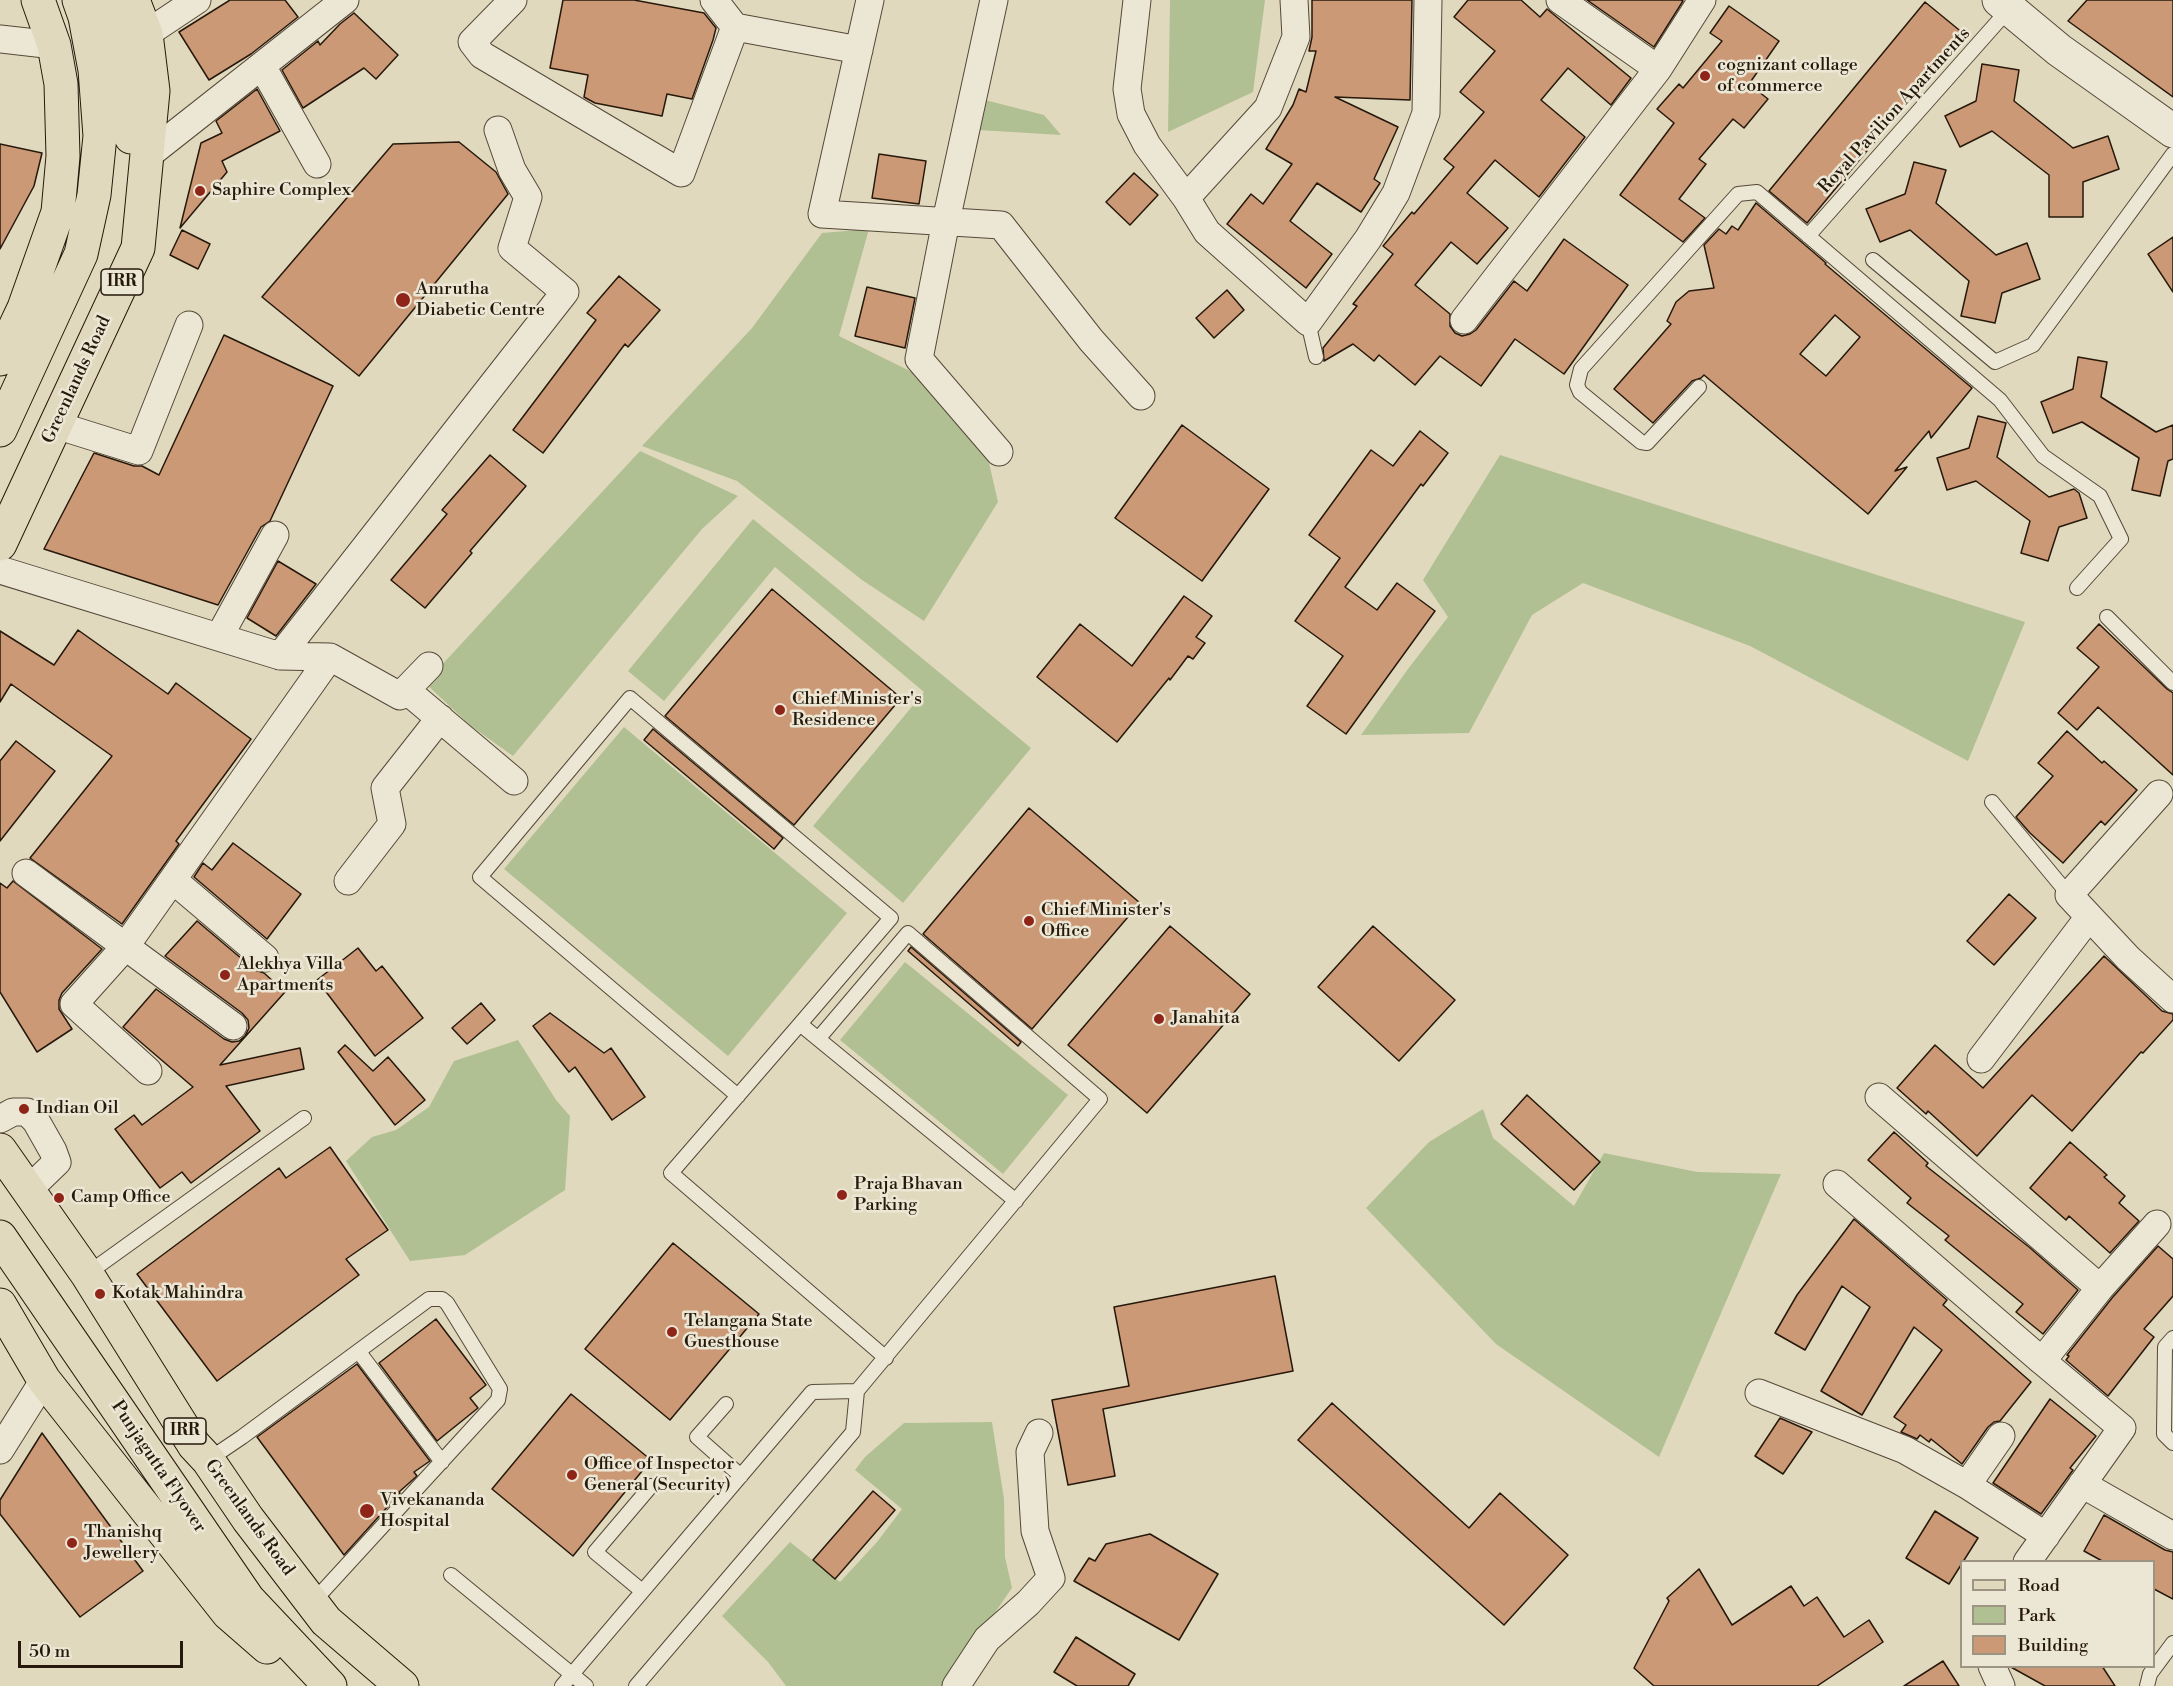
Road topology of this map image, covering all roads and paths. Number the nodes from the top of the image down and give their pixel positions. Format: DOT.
graph roads {
  1 [pos="38,0"];
  2 [pos="78,0"];
  3 [pos="110,0"];
  4 [pos="134,0"];
  5 [pos="197,0"];
  6 [pos="345,0"];
  7 [pos="513,0"];
  8 [pos="714,0"];
  9 [pos="870,0"];
  10 [pos="994,0"];
  11 [pos="1137,0"];
  12 [pos="1294,0"];
  13 [pos="1428,0"];
  14 [pos="1560,0"];
  15 [pos="1702,0"];
  16 [pos="2004,4"];
  17 [pos="735,27"];
  18 [pos="146,34"];
  19 [pos="0,39"];
  20 [pos="54,45"];
  21 [pos="859,50"];
  22 [pos="262,66"];
  23 [pos="1658,69"];
  24 [pos="498,130"];
  25 [pos="2173,130"];
  26 [pos="2173,154"];
  27 [pos="147,156"];
  28 [pos="316,164"];
  29 [pos="1186,198"];
  30 [pos="946,222"];
  31 [pos="1808,236"];
  32 [pos="1873,260"];
  33 [pos="1464,320"];
  34 [pos="1308,321"];
  35 [pos="189,325"];
  36 [pos="3,346"];
  37 [pos="1316,357"];
  38 [pos="1699,387"];
  39 [pos="1141,396"];
  40 [pos="56,425"];
  41 [pos="0,430"];
  42 [pos="999,452"];
  43 [pos="0,492"];
  44 [pos="275,535"];
  45 [pos="0,544"];
  46 [pos="0,570"];
  47 [pos="2077,588"];
  48 [pos="2108,617"];
  49 [pos="219,637"];
  50 [pos="280,656"];
  51 [pos="330,657"];
  52 [pos="429,666"];
  53 [pos="2173,683"];
  54 [pos="406,690"];
  55 [pos="440,718"];
  56 [pos="514,781"];
  57 [pos="2159,794"];
  58 [pos="1992,802"];
  59 [pos="26,873"];
  60 [pos="173,880"];
  61 [pos="348,881"];
  62 [pos="2069,895"];
  63 [pos="2089,917"];
  64 [pos="125,947"];
  65 [pos="265,958"];
  66 [pos="2173,999"];
  67 [pos="800,1024"];
  68 [pos="233,1026"];
  69 [pos="818,1039"];
  70 [pos="1981,1059"];
  71 [pos="148,1071"];
  72 [pos="738,1096"];
  73 [pos="1879,1098"];
  74 [pos="304,1118"];
  75 [pos="0,1119"];
  76 [pos="0,1150"];
  77 [pos="1837,1184"];
  78 [pos="28,1190"];
  79 [pos="1016,1201"];
  80 [pos="2157,1224"];
  81 [pos="0,1237"];
  82 [pos="87,1274"];
  83 [pos="2100,1288"];
  84 [pos="0,1305"];
  85 [pos="2173,1338"];
  86 [pos="359,1352"];
  87 [pos="886,1358"];
  88 [pos="2042,1361"];
  89 [pos="44,1380"];
  90 [pos="857,1391"];
  91 [pos="1759,1393"];
  92 [pos="726,1404"];
  93 [pos="1039,1433"];
  94 [pos="2001,1436"];
  95 [pos="2173,1443"];
  96 [pos="0,1450"];
  97 [pos="208,1460"];
  98 [pos="442,1462"];
  99 [pos="741,1476"];
  100 [pos="2082,1484"];
  101 [pos="1967,1485"];
  102 [pos="651,1486"];
  103 [pos="2046,1536"];
  104 [pos="2173,1536"];
  105 [pos="2028,1560"];
  106 [pos="451,1575"];
  107 [pos="642,1591"];
  108 [pos="312,1603"];
  109 [pos="2173,1643"];
  110 [pos="2155,1667"];
  111 [pos="1993,1668"];
  112 [pos="2154,1668"];
  113 [pos="572,1674"];
  114 [pos="328,1686"];
  115 [pos="402,1686"];
  116 [pos="562,1686"];
  117 [pos="586,1686"];
  118 [pos="636,1686"];
  119 [pos="956,1686"];
  120 [pos="2001,1686"];
  121 [pos="2147,1686"];
  1 -- 20 [label="main road"];
  2 -- 41 [label="main road, IRR"];
  3 -- 43 [label="main road, IRR"];
  4 -- 18 [label="main road, Greenlands Road / IRR"];
  5 -- 18 [label="street"];
  6 -- 22 [label="street"];
  7 -- 17 [label="street"];
  8 -- 17 [label="street"];
  9 -- 21 [label="street"];
  10 -- 30 [label="street"];
  11 -- 29 [label="street"];
  12 -- 29 [label="street"];
  13 -- 34 [label="street"];
  14 -- 23 [label="street"];
  15 -- 23 [label="street"];
  16 -- 25 [label="street"];
  16 -- 31 [label="lane, Royal Pavilion Apartments"];
  17 -- 21 [label="street"];
  18 -- 27 [label="main road, Greenlands Road / IRR"];
  19 -- 20 [label="street"];
  20 -- 36 [label="main road"];
  21 -- 30 [label="street"];
  22 -- 27 [label="street"];
  22 -- 28 [label="street"];
  23 -- 33 [label="street"];
  24 -- 50 [label="street"];
  26 -- 32 [label="lane"];
  27 -- 40 [label="main road, Greenlands Road / IRR"];
  29 -- 34 [label="street"];
  30 -- 39 [label="street"];
  30 -- 42 [label="street"];
  31 -- 38 [label="lane"];
  31 -- 47 [label="lane"];
  34 -- 37 [label="lane"];
  35 -- 40 [label="street"];
  40 -- 45 [label="main road, Greenlands Road / IRR"];
  44 -- 49 [label="street"];
  46 -- 49 [label="street"];
  48 -- 53 [label="lane"];
  49 -- 50 [label="street"];
  50 -- 51 [label="street"];
  51 -- 54 [label="street"];
  51 -- 60 [label="street"];
  52 -- 54 [label="street"];
  54 -- 55 [label="street"];
  55 -- 56 [label="street"];
  55 -- 61 [label="street"];
  57 -- 62 [label="street"];
  58 -- 62 [label="lane"];
  59 -- 64 [label="street"];
  60 -- 64 [label="street"];
  60 -- 65 [label="street"];
  62 -- 63 [label="street"];
  63 -- 66 [label="street"];
  63 -- 70 [label="street"];
  64 -- 68 [label="street"];
  64 -- 71 [label="street"];
  67 -- 69 [label="lane"];
  67 -- 72 [label="lane"];
  67 -- 72 [label="lane"];
  69 -- 79 [label="lane"];
  69 -- 79 [label="lane"];
  72 -- 87 [label="lane"];
  73 -- 83 [label="street"];
  74 -- 82 [label="lane"];
  75 -- 78 [label="street"];
  76 -- 78 [label="main road, Greenlands Road / IRR"];
  77 -- 88 [label="street"];
  78 -- 82 [label="main road, Greenlands Road / IRR"];
  79 -- 87 [label="lane"];
  80 -- 83 [label="street"];
  81 -- 114 [label="main road, Punjagutta Flyover / IRR"];
  82 -- 97 [label="main road, Greenlands Road / IRR"];
  83 -- 88 [label="street"];
  84 -- 89 [label="main road, IRR"];
  85 -- 95 [label="lane"];
  86 -- 97 [label="lane"];
  86 -- 98 [label="lane"];
  86 -- 98 [label="lane"];
  87 -- 90 [label="lane"];
  88 -- 100 [label="street"];
  89 -- 96 [label="street"];
  89 -- 114 [label="main road, IRR"];
  90 -- 99 [label="lane"];
  90 -- 118 [label="lane"];
  91 -- 101 [label="street"];
  92 -- 99 [label="lane"];
  93 -- 119 [label="street"];
  94 -- 101 [label="street"];
  97 -- 108 [label="main road, Greenlands Road / IRR"];
  98 -- 108 [label="lane"];
  99 -- 107 [label="lane"];
  100 -- 103 [label="street"];
  100 -- 104 [label="street"];
  101 -- 103 [label="street"];
  102 -- 107 [label="lane"];
  103 -- 105 [label="street"];
  106 -- 113 [label="lane"];
  107 -- 113 [label="lane"];
  108 -- 115 [label="main road, Greenlands Road / IRR"];
  109 -- 110 [label="lane"];
  111 -- 120 [label="street"];
  112 -- 121 [label="lane"];
  113 -- 116 [label="lane"];
  113 -- 117 [label="lane"];
}
